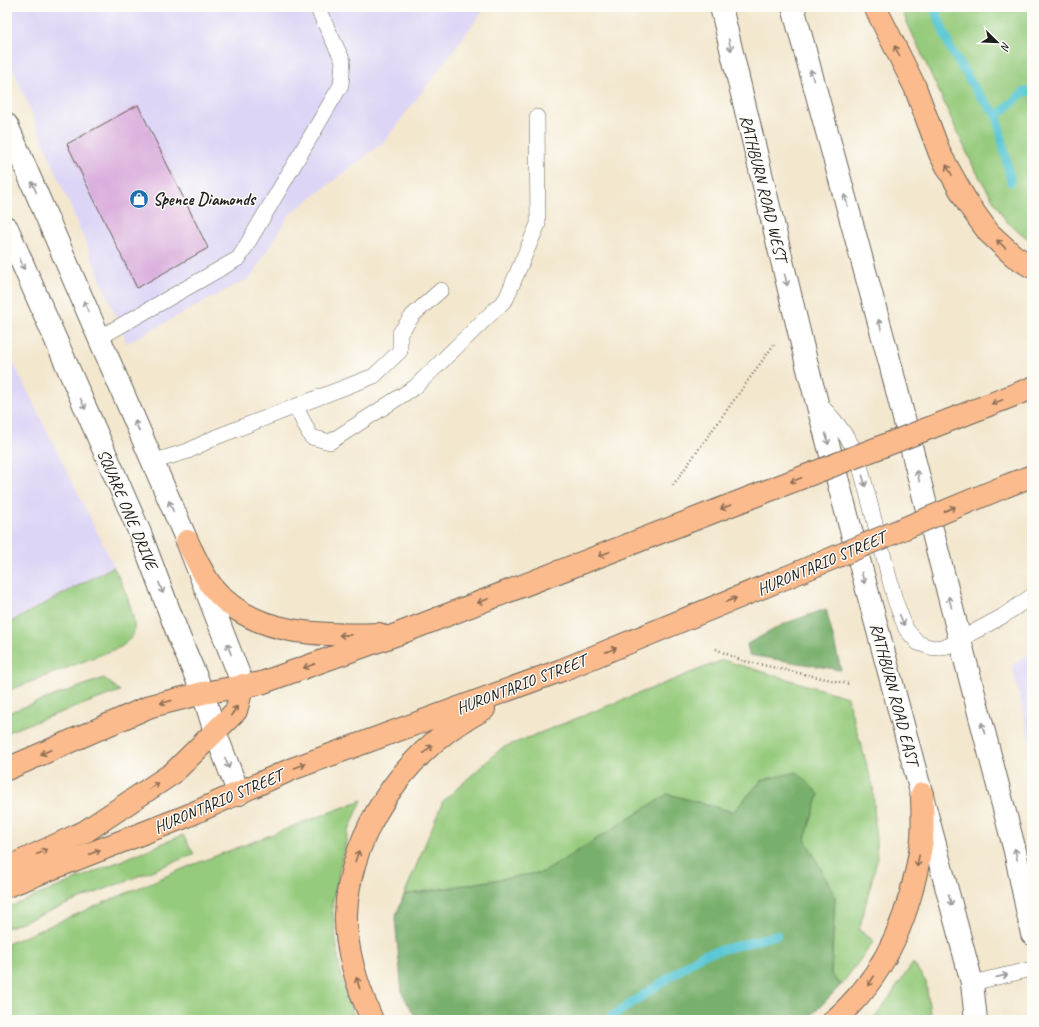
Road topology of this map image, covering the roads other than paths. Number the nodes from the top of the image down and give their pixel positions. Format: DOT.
graph roads {
  1 [pos="317,7"];
  2 [pos="721,7"];
  3 [pos="793,7"];
  4 [pos="875,7"];
  5 [pos="537,117"];
  6 [pos="7,125"];
  7 [pos="7,228"];
  8 [pos="1032,267"];
  9 [pos="442,290"];
  10 [pos="99,338"];
  11 [pos="808,369"];
  12 [pos="1032,388"];
  13 [pos="817,401"];
  14 [pos="296,407"];
  15 [pos="152,462"];
  16 [pos="1032,476"];
  17 [pos="187,541"];
  18 [pos="1032,596"];
  19 [pos="398,634"];
  20 [pos="960,640"];
  21 [pos="562,670"];
  22 [pos="243,685"];
  23 [pos="203,693"];
  24 [pos="215,732"];
  25 [pos="7,769"];
  26 [pos="239,794"];
  27 [pos="922,794"];
  28 [pos="7,868"];
  29 [pos="7,886"];
  30 [pos="1032,934"];
  31 [pos="1032,969"];
  32 [pos="972,984"];
  33 [pos="372,1020"];
  34 [pos="834,1020"];
  35 [pos="976,1020"];
  1 -- 10 [label="lane"];
  2 -- 11 [label="street, RATHBURN ROAD WEST, one-way"];
  20 -- 3 [label="street, one-way"];
  8 -- 4 [label="main road, one-way"];
  5 -- 14 [label="lane"];
  10 -- 6 [label="street, one-way"];
  7 -- 23 [label="street, SQUARE ONE DRIVE, one-way"];
  9 -- 14 [label="lane"];
  15 -- 10 [label="street, one-way"];
  11 -- 13 [label="street, RATHBURN ROAD EAST"];
  12 -- 19 [label="main road, one-way, bridge"];
  13 -- 20 [label="lane, one-way"];
  13 -- 27 [label="street, RATHBURN ROAD EAST, one-way"];
  14 -- 15 [label="lane"];
  17 -- 15 [label="street, one-way"];
  21 -- 16 [label="main road, HURONTARIO STREET, one-way, bridge"];
  19 -- 17 [label="main road, one-way"];
  22 -- 17 [label="street, one-way"];
  18 -- 20 [label="lane"];
  19 -- 22 [label="main road, one-way"];
  30 -- 20 [label="street, one-way"];
  26 -- 21 [label="main road, HURONTARIO STREET, one-way"];
  33 -- 21 [label="main road, one-way"];
  22 -- 23 [label="main road"];
  24 -- 22 [label="main road, one-way"];
  23 -- 24 [label="street, SQUARE ONE DRIVE"];
  23 -- 25 [label="main road, one-way"];
  24 -- 26 [label="street, SQUARE ONE DRIVE, one-way"];
  28 -- 24 [label="main road, one-way"];
  29 -- 26 [label="main road, HURONTARIO STREET, one-way"];
  27 -- 32 [label="street, RATHBURN ROAD EAST, one-way"];
  27 -- 34 [label="main road, one-way"];
  32 -- 31 [label="lane, one-way"];
  32 -- 35 [label="street, RATHBURN ROAD EAST"];
}
